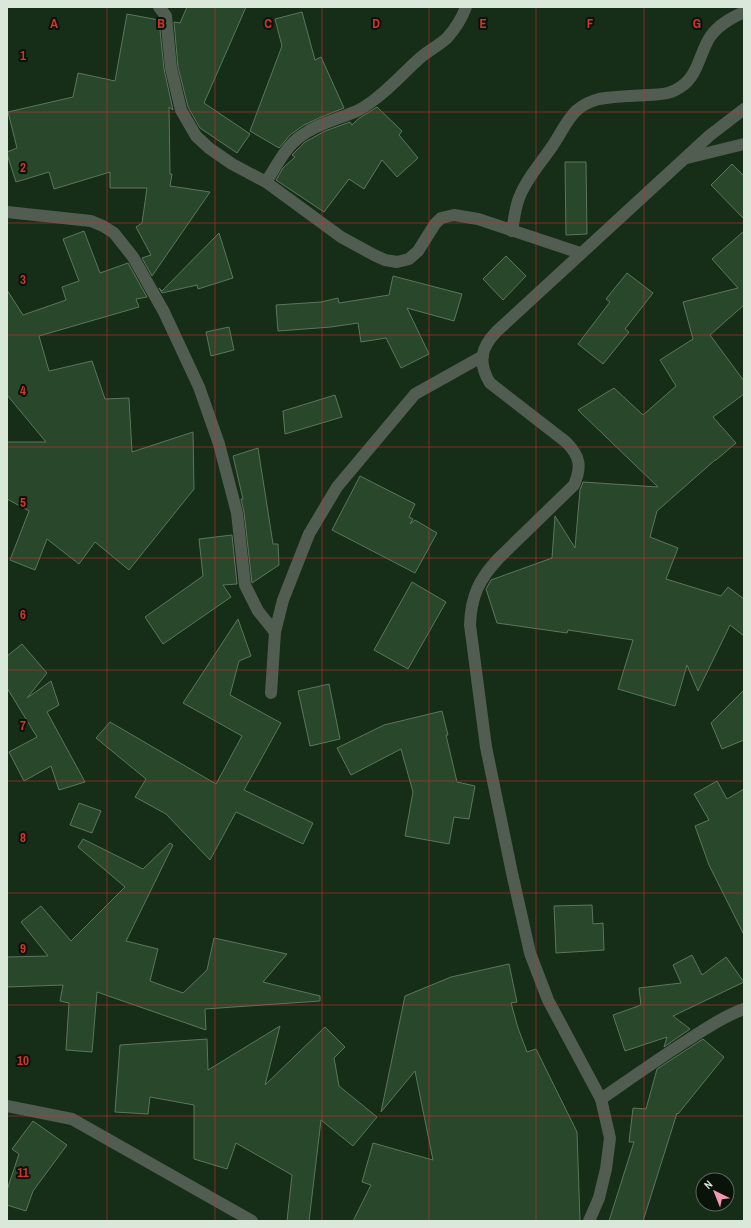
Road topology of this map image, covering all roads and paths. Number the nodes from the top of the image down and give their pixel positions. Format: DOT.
graph roads {
  1 [pos="159,7"];
  2 [pos="466,7"];
  3 [pos="744,12"];
  4 [pos="744,109"];
  5 [pos="744,144"];
  6 [pos="686,158"];
  7 [pos="266,182"];
  8 [pos="7,212"];
  9 [pos="512,231"];
  10 [pos="580,254"];
  11 [pos="483,356"];
  12 [pos="275,632"];
  13 [pos="271,693"];
  14 [pos="744,1009"];
  15 [pos="601,1099"];
  16 [pos="7,1106"];
  17 [pos="252,1221"];
  18 [pos="589,1221"];
  1 -- 7 [label="street"];
  2 -- 7 [label="street"];
  3 -- 9 [label="street"];
  4 -- 6 [label="street"];
  5 -- 6 [label="street"];
  6 -- 10 [label="street"];
  7 -- 9 [label="street"];
  8 -- 12 [label="street"];
  9 -- 10 [label="street"];
  10 -- 11 [label="street"];
  11 -- 12 [label="street"];
  11 -- 15 [label="street"];
  12 -- 13 [label="street"];
  14 -- 15 [label="street"];
  15 -- 18 [label="street"];
  16 -- 17 [label="street"];
}
